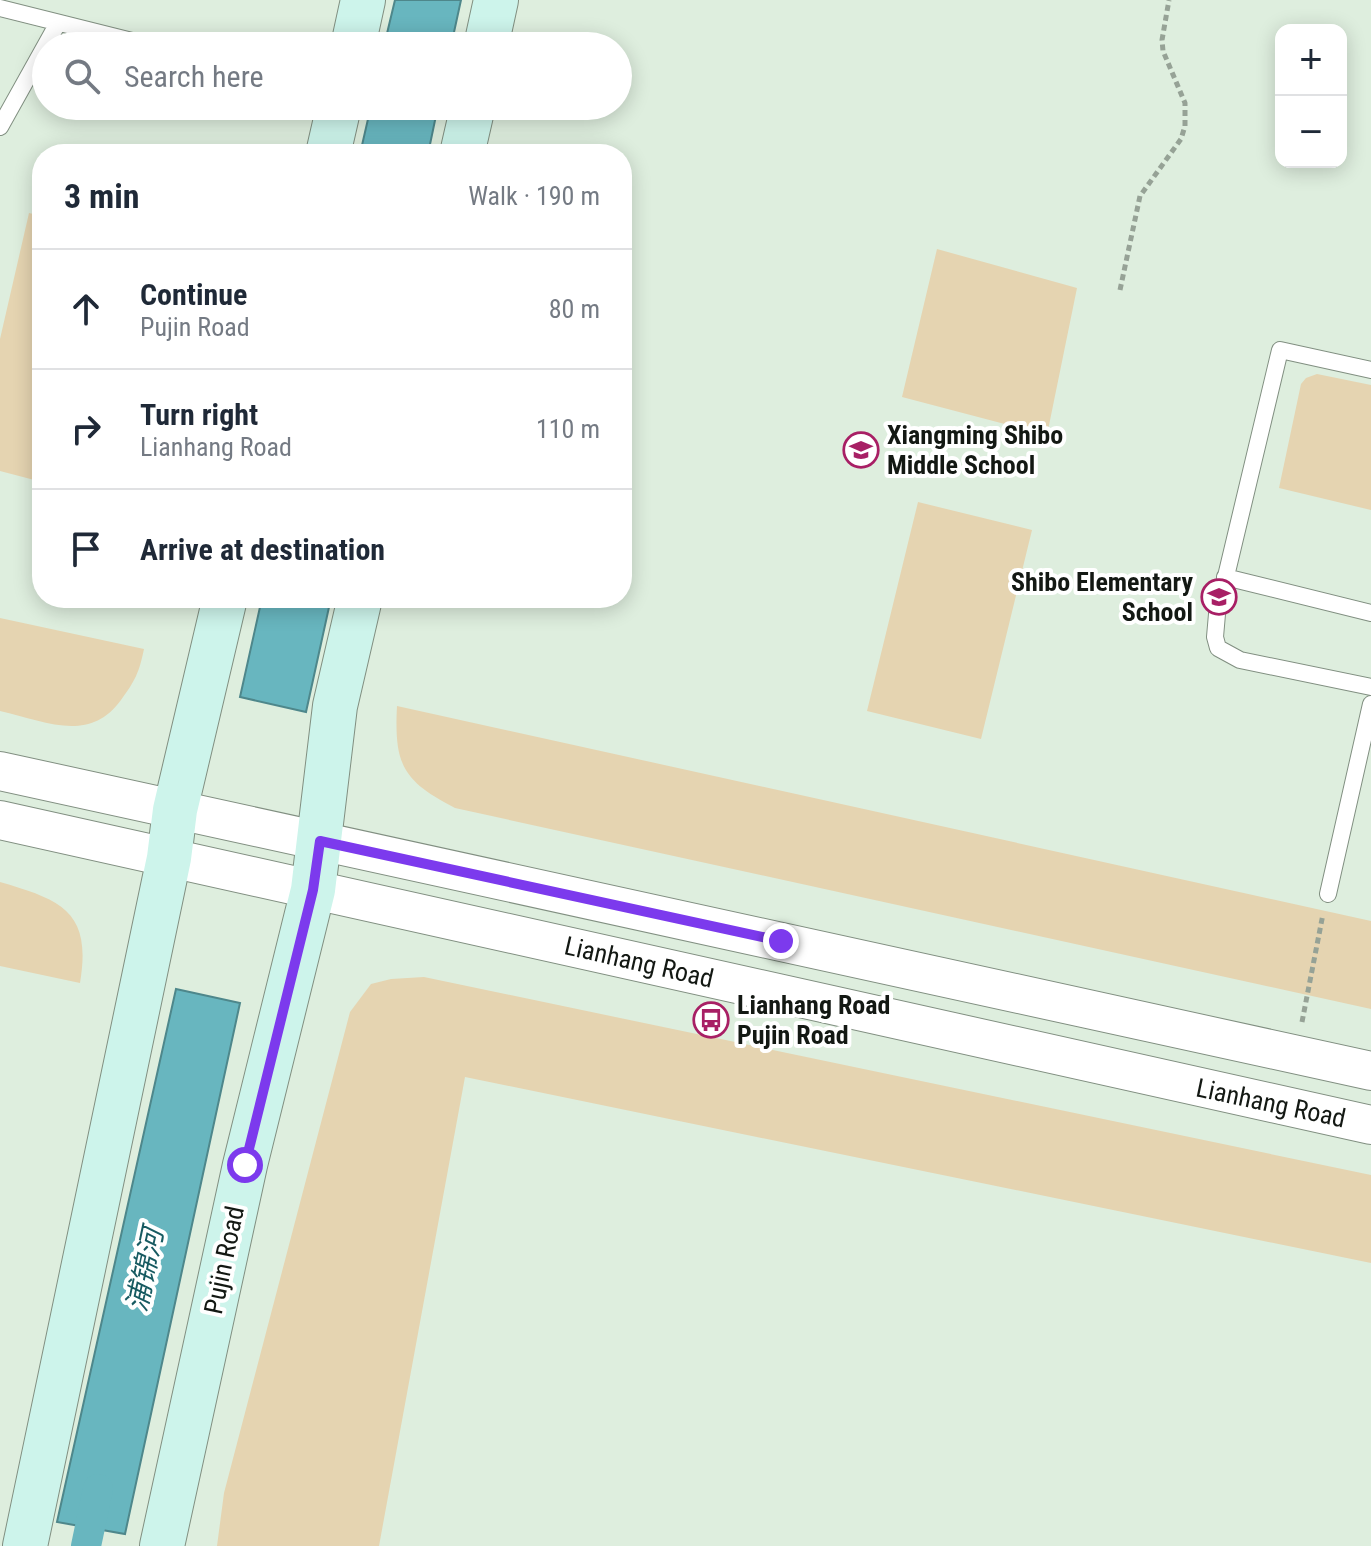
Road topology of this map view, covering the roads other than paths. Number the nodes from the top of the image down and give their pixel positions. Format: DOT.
graph roads {
  1 [pos="363,0"];
  2 [pos="496,0"];
  3 [pos="0,8"];
  4 [pos="58,23"];
  5 [pos="53,32"];
  6 [pos="95,32"];
  7 [pos="356,32"];
  8 [pos="489,32"];
  9 [pos="32,70"];
  10 [pos="336,120"];
  11 [pos="470,120"];
  12 [pos="0,127"];
  13 [pos="330,144"];
  14 [pos="464,144"];
  15 [pos="1371,370"];
  16 [pos="1225,577"];
  17 [pos="223,608"];
  18 [pos="358,608"];
  19 [pos="1371,613"];
  20 [pos="1371,687"];
  21 [pos="1371,704"];
  22 [pos="0,771"];
  23 [pos="190,813"];
  24 [pos="0,820"];
  25 [pos="304,838"];
  26 [pos="182,861"];
  27 [pos="295,886"];
  28 [pos="1328,894"];
  29 [pos="1371,1071"];
  30 [pos="1371,1125"];
  31 [pos="25,1546"];
  32 [pos="162,1546"];
  1 -- 7 [label="main road"];
  2 -- 8 [label="main road"];
  3 -- 4 [label="lane"];
  4 -- 5 [label="lane"];
  4 -- 6 [label="lane"];
  9 -- 12 [label="lane"];
  10 -- 13 [label="main road"];
  11 -- 14 [label="main road"];
  15 -- 16 [label="lane"];
  16 -- 19 [label="lane"];
  16 -- 20 [label="lane"];
  17 -- 23 [label="main road"];
  18 -- 25 [label="main road, Pujin Road"];
  21 -- 28 [label="lane"];
  22 -- 23 [label="street, Lianhang Road"];
  23 -- 25 [label="street, Lianhang Road"];
  23 -- 26 [label="main road"];
  24 -- 26 [label="street, Lianhang Road"];
  25 -- 27 [label="main road, Pujin Road"];
  25 -- 29 [label="street, Lianhang Road"];
  26 -- 27 [label="street, Lianhang Road"];
  26 -- 31 [label="main road"];
  27 -- 30 [label="street, Lianhang Road"];
  27 -- 32 [label="main road, Pujin Road"];
}
